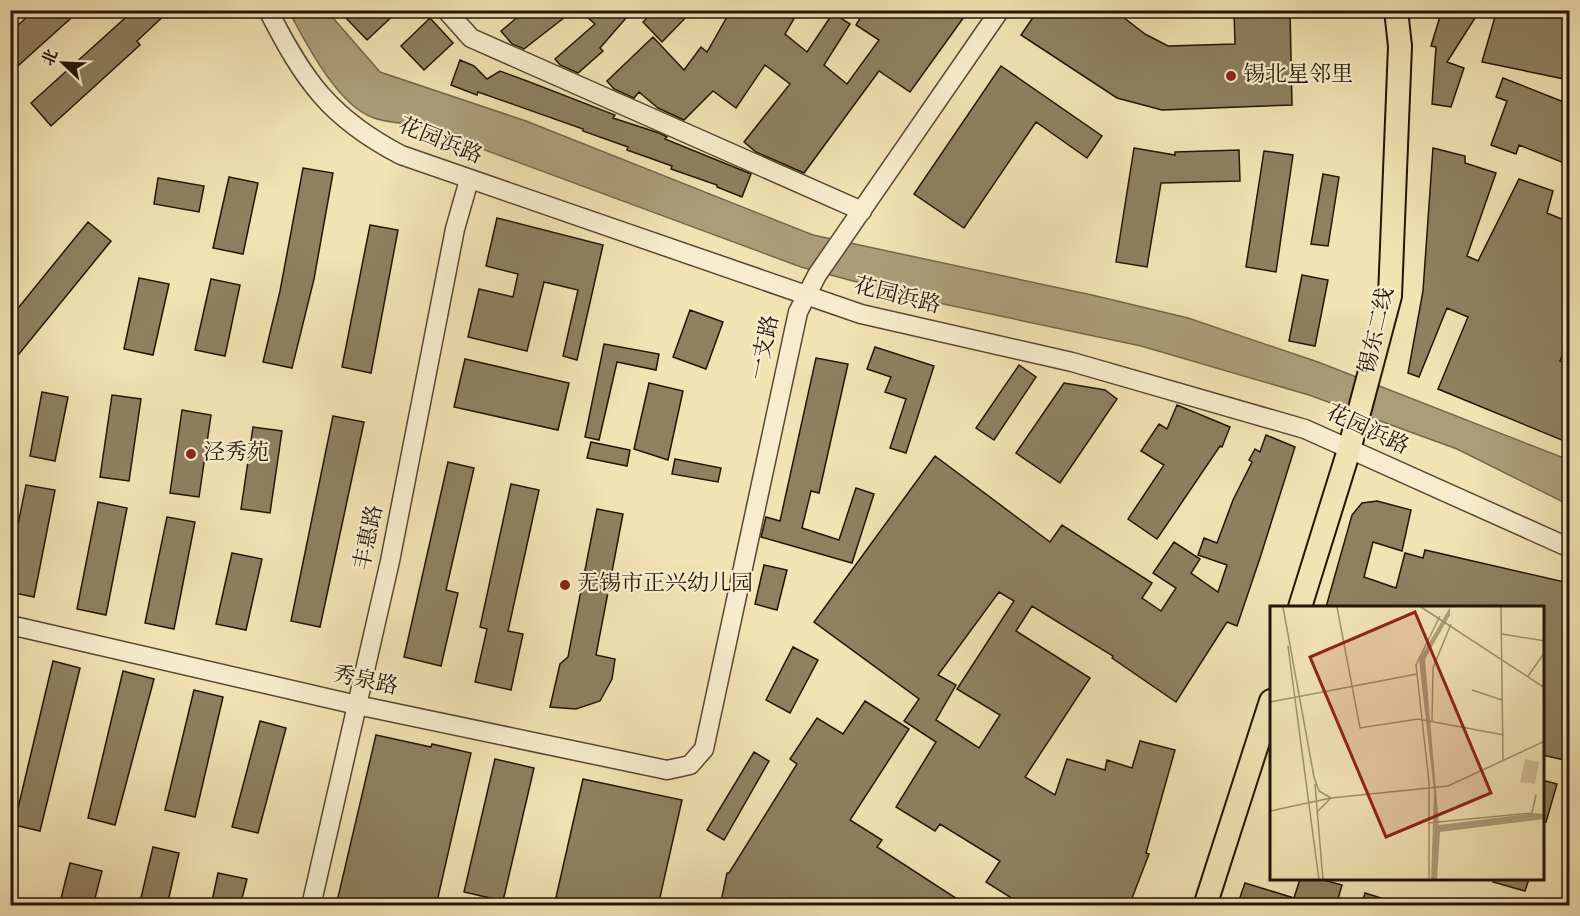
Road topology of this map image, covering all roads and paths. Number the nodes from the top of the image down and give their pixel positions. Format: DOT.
graph roads {
  1 [pos="268,10"];
  2 [pos="446,10"];
  3 [pos="1000,10"];
  4 [pos="1396,10"];
  5 [pos="469,180"];
  6 [pos="857,219"];
  7 [pos="806,296"];
  8 [pos="1349,450"];
  9 [pos="1569,548"];
  10 [pos="1300,606"];
  11 [pos="10,625"];
  12 [pos="1270,704"];
  13 [pos="357,705"];
  14 [pos="704,749"];
  15 [pos="311,906"];
  16 [pos="1205,906"];
  1 -- 5 [label="street, 花园浜路"];
  2 -- 6 [label="street"];
  3 -- 6 [label="street, 一支路"];
  4 -- 8 [label="main road, 锡东二线"];
  5 -- 7 [label="street, 花园浜路"];
  5 -- 13 [label="street, 丰惠路"];
  6 -- 7 [label="street, 一支路"];
  7 -- 8 [label="street, 花园浜路"];
  7 -- 14 [label="street, 一支路"];
  8 -- 9 [label="street, 花园浜路"];
  8 -- 10 [label="main road, 锡东二线"];
  11 -- 13 [label="street, 秀泉路"];
  12 -- 16 [label="main road"];
  13 -- 14 [label="street, 秀泉路"];
  13 -- 15 [label="street, 丰惠路"];
}
